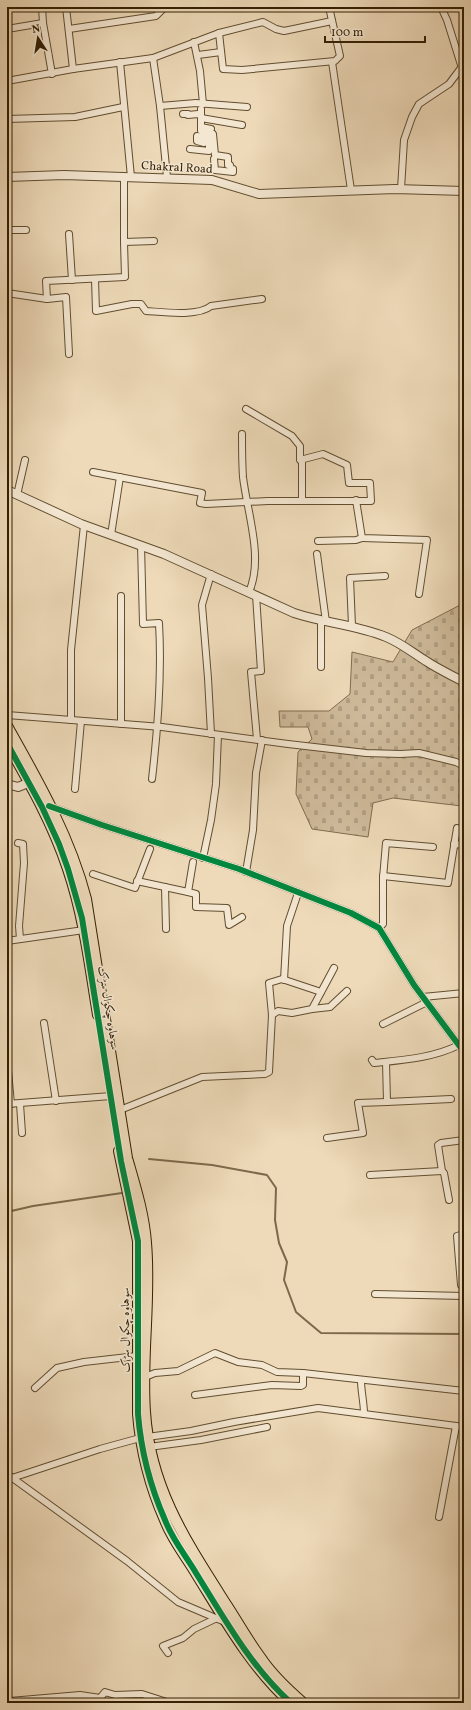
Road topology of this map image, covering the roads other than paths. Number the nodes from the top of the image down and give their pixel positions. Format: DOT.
graph roads {
  1 [pos="42,7"];
  2 [pos="66,7"];
  3 [pos="165,7"];
  4 [pos="329,7"];
  5 [pos="441,7"];
  6 [pos="332,21"];
  7 [pos="43,23"];
  8 [pos="7,29"];
  9 [pos="69,29"];
  10 [pos="219,33"];
  11 [pos="194,42"];
  12 [pos="222,52"];
  13 [pos="198,55"];
  14 [pos="153,58"];
  15 [pos="120,62"];
  16 [pos="332,62"];
  17 [pos="463,66"];
  18 [pos="73,68"];
  19 [pos="52,74"];
  20 [pos="7,81"];
  21 [pos="160,106"];
  22 [pos="123,107"];
  23 [pos="247,107"];
  24 [pos="201,112"];
  25 [pos="183,114"];
  26 [pos="7,119"];
  27 [pos="242,125"];
  28 [pos="211,132"];
  29 [pos="204,143"];
  30 [pos="190,149"];
  31 [pos="214,159"];
  32 [pos="7,176"];
  33 [pos="127,177"];
  34 [pos="167,177"];
  35 [pos="212,180"];
  36 [pos="401,189"];
  37 [pos="351,190"];
  38 [pos="464,191"];
  39 [pos="7,230"];
  40 [pos="26,230"];
  41 [pos="69,234"];
  42 [pos="154,241"];
  43 [pos="124,242"];
  44 [pos="95,279"];
  45 [pos="72,280"];
  46 [pos="7,293"];
  47 [pos="47,299"];
  48 [pos="262,299"];
  49 [pos="69,354"];
  50 [pos="246,409"];
  51 [pos="242,434"];
  52 [pos="25,460"];
  53 [pos="302,460"];
  54 [pos="93,472"];
  55 [pos="120,477"];
  56 [pos="7,490"];
  57 [pos="17,495"];
  58 [pos="302,500"];
  59 [pos="356,500"];
  60 [pos="247,503"];
  61 [pos="84,525"];
  62 [pos="111,535"];
  63 [pos="362,538"];
  64 [pos="318,541"];
  65 [pos="141,545"];
  66 [pos="317,554"];
  67 [pos="211,574"];
  68 [pos="385,576"];
  69 [pos="253,593"];
  70 [pos="419,594"];
  71 [pos="122,596"];
  72 [pos="324,621"];
  73 [pos="352,626"];
  74 [pos="321,667"];
  75 [pos="464,682"];
  76 [pos="7,715"];
  77 [pos="71,720"];
  78 [pos="81,721"];
  79 [pos="121,724"];
  80 [pos="7,726"];
  81 [pos="158,727"];
  82 [pos="211,734"];
  83 [pos="218,735"];
  84 [pos="259,740"];
  85 [pos="7,742"];
  86 [pos="464,766"];
  87 [pos="152,779"];
  88 [pos="33,781"];
  89 [pos="7,784"];
  90 [pos="76,789"];
  91 [pos="49,806"];
  92 [pos="457,828"];
  93 [pos="18,844"];
  94 [pos="454,844"];
  95 [pos="464,845"];
  96 [pos="433,847"];
  97 [pos="150,849"];
  98 [pos="203,858"];
  99 [pos="193,862"];
  100 [pos="246,872"];
  101 [pos="93,874"];
  102 [pos="383,876"];
  103 [pos="137,881"];
  104 [pos="165,887"];
  105 [pos="188,892"];
  106 [pos="298,893"];
  107 [pos="242,917"];
  108 [pos="379,928"];
  109 [pos="166,929"];
  110 [pos="84,930"];
  111 [pos="20,939"];
  112 [pos="7,941"];
  113 [pos="334,968"];
  114 [pos="284,980"];
  115 [pos="348,991"];
  116 [pos="321,992"];
  117 [pos="464,993"];
  118 [pos="425,999"];
  119 [pos="312,1010"];
  120 [pos="272,1015"];
  121 [pos="44,1023"];
  122 [pos="383,1024"];
  123 [pos="459,1045"];
  124 [pos="464,1052"];
  125 [pos="7,1059"];
  126 [pos="372,1060"];
  127 [pos="386,1062"];
  128 [pos="111,1096"];
  129 [pos="451,1099"];
  130 [pos="56,1101"];
  131 [pos="387,1102"];
  132 [pos="9,1104"];
  133 [pos="20,1104"];
  134 [pos="120,1110"];
  135 [pos="22,1133"];
  136 [pos="327,1138"];
  137 [pos="464,1140"];
  138 [pos="442,1171"];
  139 [pos="370,1175"];
  140 [pos="449,1200"];
  141 [pos="464,1234"];
  142 [pos="464,1284"];
  143 [pos="375,1294"];
  144 [pos="464,1296"];
  145 [pos="137,1356"];
  146 [pos="303,1373"];
  147 [pos="145,1377"];
  148 [pos="361,1380"];
  149 [pos="35,1388"];
  150 [pos="464,1391"];
  151 [pos="195,1395"];
  152 [pos="364,1414"];
  153 [pos="456,1426"];
  154 [pos="267,1427"];
  155 [pos="464,1427"];
  156 [pos="146,1441"];
  157 [pos="9,1476"];
  158 [pos="439,1517"];
  159 [pos="217,1618"];
  160 [pos="227,1622"];
  161 [pos="168,1653"];
  162 [pos="7,1699"];
  163 [pos="170,1703"];
  164 [pos="291,1703"];
  165 [pos="303,1703"];
  1 -- 7 [label="street"];
  2 -- 9 [label="street"];
  3 -- 9 [label="street"];
  4 -- 6 [label="street"];
  5 -- 17 [label="street"];
  6 -- 10 [label="street"];
  6 -- 16 [label="street"];
  7 -- 8 [label="street"];
  7 -- 19 [label="street"];
  9 -- 18 [label="street"];
  10 -- 11 [label="street"];
  10 -- 12 [label="street"];
  11 -- 13 [label="street"];
  11 -- 14 [label="street"];
  12 -- 13 [label="street"];
  12 -- 16 [label="street"];
  13 -- 24 [label="street"];
  14 -- 15 [label="street"];
  14 -- 21 [label="street"];
  15 -- 18 [label="street"];
  15 -- 22 [label="street"];
  16 -- 37 [label="street"];
  17 -- 36 [label="street"];
  18 -- 19 [label="street"];
  19 -- 20 [label="street"];
  21 -- 24 [label="street"];
  21 -- 34 [label="street"];
  22 -- 26 [label="street"];
  22 -- 33 [label="street"];
  23 -- 24 [label="street"];
  24 -- 25 [label="street"];
  24 -- 27 [label="street"];
  24 -- 28 [label="street"];
  28 -- 31 [label="street"];
  28 -- 35 [label="street"];
  29 -- 30 [label="street"];
  32 -- 33 [label="street, Chakral Road"];
  33 -- 34 [label="street, Chakral Road"];
  33 -- 43 [label="street"];
  34 -- 35 [label="street, Chakral Road"];
  35 -- 37 [label="street, Chakral Road"];
  36 -- 37 [label="street, Chakral Road"];
  36 -- 38 [label="street, Chakral Road"];
  39 -- 40 [label="street"];
  41 -- 45 [label="street"];
  42 -- 43 [label="street"];
  43 -- 44 [label="street"];
  44 -- 45 [label="street"];
  44 -- 48 [label="street"];
  45 -- 47 [label="street"];
  46 -- 47 [label="street"];
  47 -- 49 [label="street"];
  50 -- 53 [label="street"];
  51 -- 60 [label="street"];
  52 -- 57 [label="street"];
  53 -- 58 [label="street"];
  53 -- 59 [label="street"];
  54 -- 55 [label="street"];
  55 -- 60 [label="street"];
  55 -- 62 [label="street"];
  56 -- 57 [label="street"];
  57 -- 61 [label="street"];
  58 -- 59 [label="street"];
  58 -- 60 [label="street"];
  59 -- 63 [label="street"];
  60 -- 69 [label="street"];
  61 -- 62 [label="street"];
  61 -- 77 [label="street"];
  62 -- 65 [label="street"];
  63 -- 64 [label="street"];
  63 -- 70 [label="street"];
  65 -- 67 [label="street"];
  65 -- 81 [label="street"];
  66 -- 72 [label="street"];
  67 -- 69 [label="street"];
  67 -- 82 [label="street"];
  68 -- 73 [label="street"];
  69 -- 72 [label="street"];
  69 -- 84 [label="street"];
  71 -- 79 [label="street"];
  72 -- 73 [label="street"];
  72 -- 74 [label="street"];
  73 -- 75 [label="street"];
  76 -- 77 [label="street"];
  77 -- 78 [label="street"];
  78 -- 79 [label="street"];
  78 -- 90 [label="street"];
  79 -- 81 [label="street"];
  80 -- 88 [label="highway"];
  81 -- 82 [label="street"];
  81 -- 87 [label="street"];
  82 -- 83 [label="street"];
  83 -- 84 [label="street"];
  83 -- 98 [label="street"];
  84 -- 86 [label="street"];
  84 -- 100 [label="street"];
  85 -- 88 [label="highway"];
  88 -- 89 [label="street"];
  88 -- 91 [label="highway"];
  88 -- 110 [label="highway, سوہاوہ چکوال سڑک"];
  91 -- 98 [label="street"];
  91 -- 134 [label="highway"];
  92 -- 94 [label="street"];
  93 -- 111 [label="street"];
  94 -- 95 [label="street"];
  94 -- 102 [label="street"];
  96 -- 102 [label="street"];
  97 -- 103 [label="street"];
  98 -- 100 [label="street"];
  99 -- 105 [label="street"];
  100 -- 106 [label="street"];
  101 -- 103 [label="street"];
  102 -- 108 [label="street"];
  103 -- 104 [label="street"];
  104 -- 105 [label="street"];
  104 -- 109 [label="street"];
  105 -- 107 [label="street"];
  106 -- 108 [label="street"];
  106 -- 114 [label="street"];
  108 -- 118 [label="street"];
  110 -- 111 [label="street"];
  110 -- 128 [label="highway, سوہاوہ چکوال سڑک"];
  111 -- 112 [label="street"];
  113 -- 116 [label="street"];
  114 -- 116 [label="street"];
  114 -- 120 [label="street"];
  115 -- 119 [label="street"];
  116 -- 119 [label="street"];
  117 -- 118 [label="street"];
  118 -- 122 [label="street"];
  118 -- 123 [label="street"];
  119 -- 120 [label="street"];
  120 -- 134 [label="street"];
  121 -- 130 [label="street"];
  123 -- 124 [label="street"];
  123 -- 127 [label="street"];
  125 -- 132 [label="street"];
  126 -- 127 [label="street"];
  127 -- 131 [label="street"];
  128 -- 130 [label="street"];
  128 -- 145 [label="highway, سوہاوہ چکوال سڑک"];
  129 -- 131 [label="street"];
  130 -- 133 [label="street"];
  131 -- 136 [label="street"];
  132 -- 133 [label="street"];
  133 -- 135 [label="street"];
  134 -- 147 [label="highway"];
  137 -- 138 [label="street"];
  138 -- 139 [label="street"];
  138 -- 140 [label="street"];
  141 -- 142 [label="street"];
  143 -- 144 [label="street"];
  145 -- 149 [label="street"];
  145 -- 156 [label="highway, سوہاوہ چکوال سڑک"];
  146 -- 147 [label="street"];
  146 -- 148 [label="street"];
  146 -- 151 [label="street"];
  147 -- 156 [label="highway"];
  148 -- 150 [label="street"];
  148 -- 152 [label="street"];
  152 -- 153 [label="street"];
  152 -- 156 [label="street"];
  153 -- 155 [label="street"];
  153 -- 158 [label="street"];
  154 -- 156 [label="street"];
  156 -- 157 [label="street"];
  156 -- 160 [label="highway, سوہاوہ چکوال سڑک"];
  156 -- 165 [label="highway"];
  157 -- 159 [label="street"];
  159 -- 160 [label="street"];
  159 -- 161 [label="street"];
  160 -- 164 [label="highway, سوہاوہ چکوال سڑک"];
  162 -- 163 [label="street"];
}
